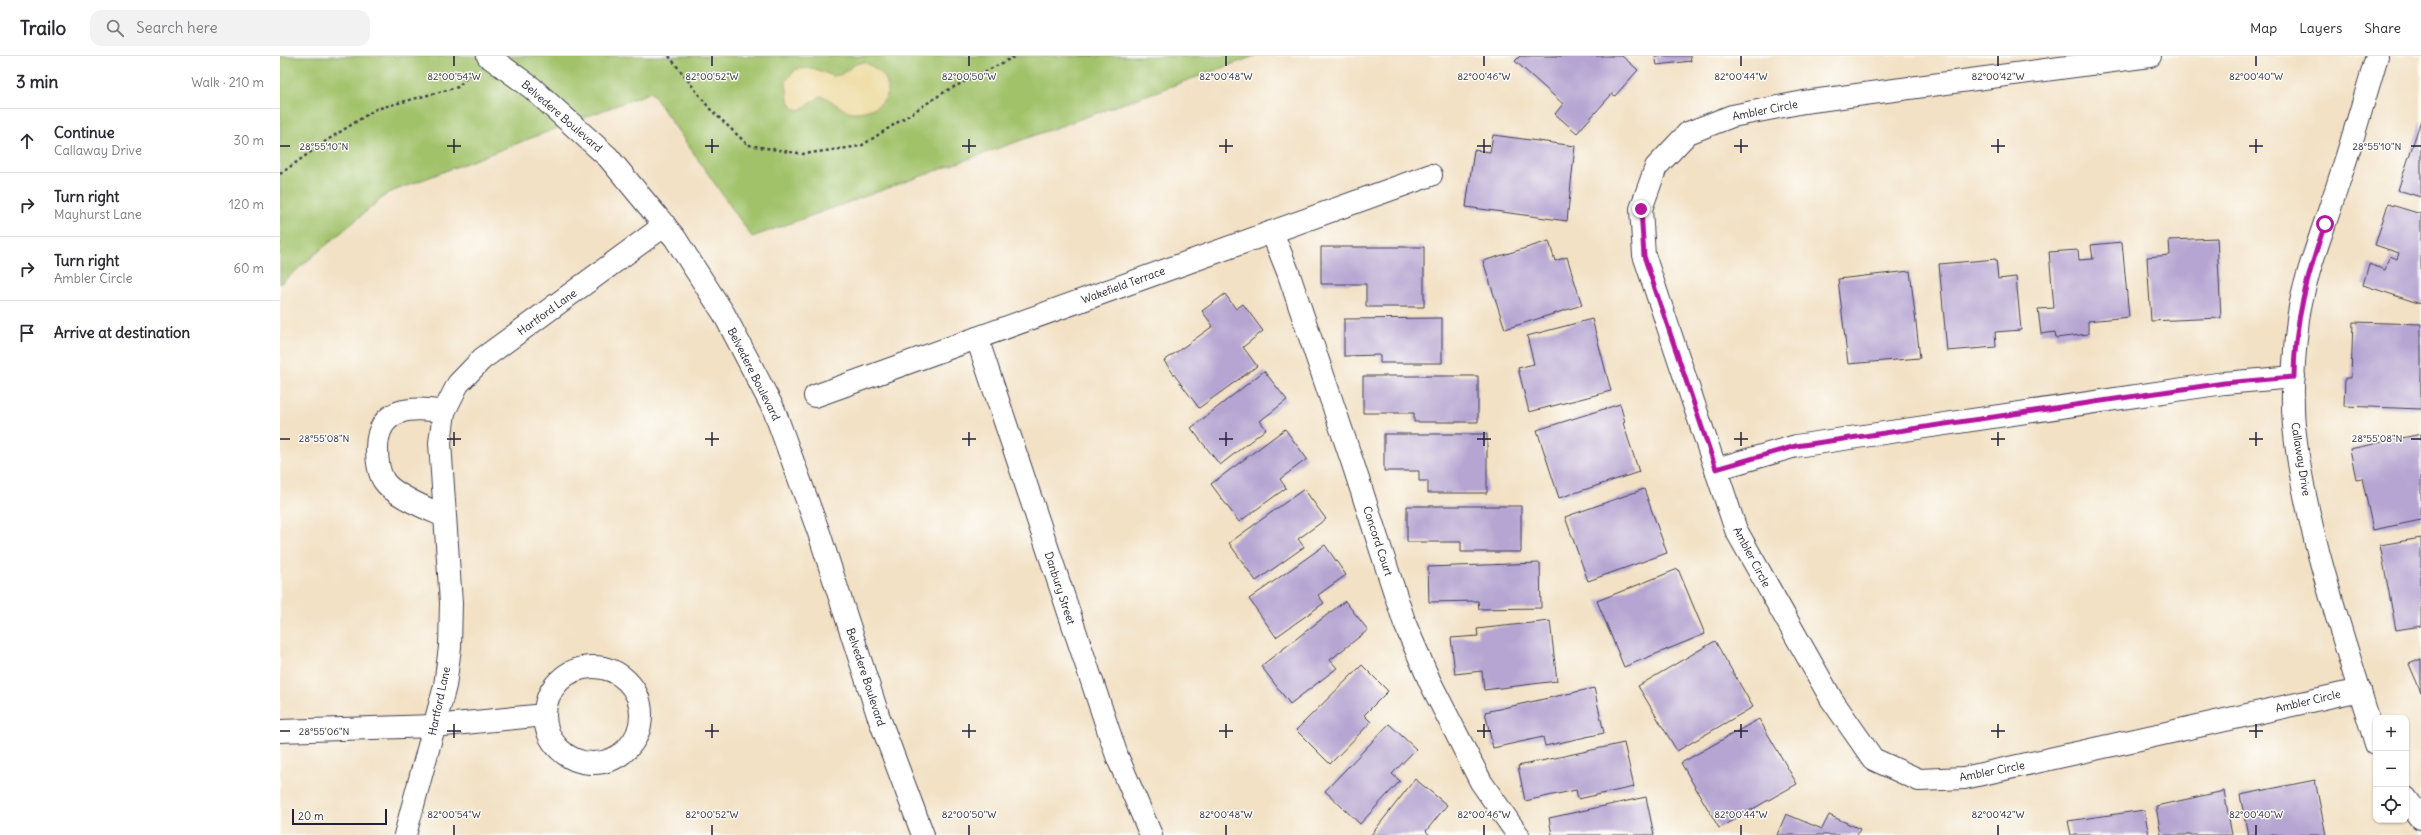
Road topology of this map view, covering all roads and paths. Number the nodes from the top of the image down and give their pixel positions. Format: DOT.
graph roads {
  1 [pos="488,56"];
  2 [pos="669,56"];
  3 [pos="1016,56"];
  4 [pos="2150,56"];
  5 [pos="2377,56"];
  6 [pos="471,72"];
  7 [pos="280,174"];
  8 [pos="1431,176"];
  9 [pos="664,226"];
  10 [pos="1272,232"];
  11 [pos="977,338"];
  12 [pos="2294,377"];
  13 [pos="815,396"];
  14 [pos="444,412"];
  15 [pos="1716,469"];
  16 [pos="444,516"];
  17 [pos="2360,690"];
  18 [pos="544,715"];
  19 [pos="434,726"];
  20 [pos="280,731"];
  21 [pos="2373,734"];
  22 [pos="2409,802"];
  23 [pos="2421,818"];
  24 [pos="406,835"];
  25 [pos="923,835"];
  26 [pos="1151,835"];
  27 [pos="1518,835"];
  1 -- 9 [label="street, Belvedere Boulevard"];
  2 -- 3 [label="path"];
  4 -- 15 [label="street, Ambler Circle"];
  5 -- 12 [label="street, Callaway Drive"];
  6 -- 7 [label="path"];
  8 -- 10 [label="street, Wakefield Terrace"];
  9 -- 14 [label="street, Hartford Lane"];
  9 -- 25 [label="street, Belvedere Boulevard"];
  10 -- 11 [label="street, Wakefield Terrace"];
  10 -- 27 [label="street, Concord Court"];
  11 -- 13 [label="street, Wakefield Terrace"];
  11 -- 26 [label="street, Danbury Street"];
  12 -- 15 [label="street"];
  12 -- 17 [label="street, Callaway Drive"];
  14 -- 16 [label="street, Hartford Lane"];
  14 -- 16 [label="street"];
  15 -- 17 [label="street, Ambler Circle"];
  16 -- 19 [label="street, Hartford Lane"];
  17 -- 21 [label="street, Callaway Drive"];
  18 -- 18 [label="street"];
  18 -- 19 [label="street"];
  19 -- 20 [label="street"];
  19 -- 24 [label="street, Hartford Lane"];
  22 -- 23 [label="street"];
}
